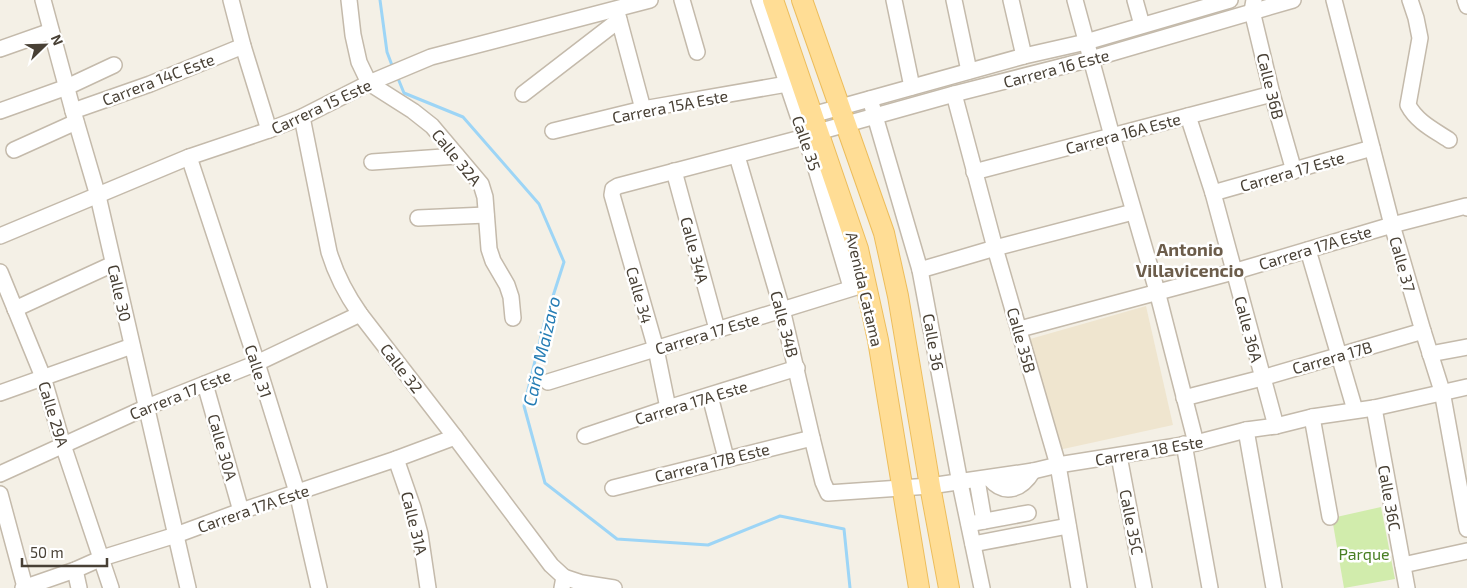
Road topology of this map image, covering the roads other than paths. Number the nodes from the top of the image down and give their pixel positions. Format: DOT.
graph roads {
  1 [pos="43,0"];
  2 [pos="231,0"];
  3 [pos="349,0"];
  4 [pos="650,0"];
  5 [pos="682,0"];
  6 [pos="759,0"];
  7 [pos="772,0"];
  8 [pos="802,0"];
  9 [pos="894,0"];
  10 [pos="954,0"];
  11 [pos="1011,0"];
  12 [pos="1075,0"];
  13 [pos="1135,0"];
  14 [pos="1230,0"];
  15 [pos="1293,0"];
  16 [pos="1334,0"];
  17 [pos="1410,0"];
  18 [pos="1466,0"];
  19 [pos="1196,5"];
  20 [pos="1253,6"];
  21 [pos="1467,6"];
  22 [pos="618,14"];
  23 [pos="1142,25"];
  24 [pos="51,30"];
  25 [pos="1086,42"];
  26 [pos="243,46"];
  27 [pos="0,49"];
  28 [pos="697,52"];
  29 [pos="1024,56"];
  30 [pos="1091,59"];
  31 [pos="114,65"];
  32 [pos="969,71"];
  33 [pos="369,83"];
  34 [pos="787,84"];
  35 [pos="912,86"];
  36 [pos="67,87"];
  37 [pos="523,94"];
  38 [pos="954,94"];
  39 [pos="1272,94"];
  40 [pos="870,99"];
  41 [pos="643,110"];
  42 [pos="0,111"];
  43 [pos="844,115"];
  44 [pos="74,116"];
  45 [pos="876,116"];
  46 [pos="1188,116"];
  47 [pos="302,117"];
  48 [pos="812,128"];
  49 [pos="269,130"];
  50 [pos="553,131"];
  51 [pos="1112,136"];
  52 [pos="1450,140"];
  53 [pos="1372,148"];
  54 [pos="14,150"];
  55 [pos="457,156"];
  56 [pos="737,156"];
  57 [pos="190,157"];
  58 [pos="372,162"];
  59 [pos="674,171"];
  60 [pos="1294,171"];
  61 [pos="974,172"];
  62 [pos="618,186"];
  63 [pos="1213,193"];
  64 [pos="98,196"];
  65 [pos="1467,207"];
  66 [pos="1133,212"];
  67 [pos="486,215"];
  68 [pos="418,218"];
  69 [pos="1392,224"];
  70 [pos="0,236"];
  71 [pos="995,248"];
  72 [pos="1308,250"];
  73 [pos="113,264"];
  74 [pos="920,270"];
  75 [pos="0,272"];
  76 [pos="1233,272"];
  77 [pos="859,286"];
  78 [pos="1158,291"];
  79 [pos="15,309"];
  80 [pos="782,309"];
  81 [pos="360,314"];
  82 [pos="514,318"];
  83 [pos="717,329"];
  84 [pos="1020,329"];
  85 [pos="1422,331"];
  86 [pos="132,346"];
  87 [pos="1467,347"];
  88 [pos="656,349"];
  89 [pos="1430,354"];
  90 [pos="1338,355"];
  91 [pos="257,363"];
  92 [pos="797,368"];
  93 [pos="43,377"];
  94 [pos="1262,378"];
  95 [pos="548,382"];
  96 [pos="205,384"];
  97 [pos="1467,387"];
  98 [pos="1442,391"];
  99 [pos="0,393"];
  100 [pos="710,396"];
  101 [pos="1184,398"];
  102 [pos="147,407"];
  103 [pos="668,408"];
  104 [pos="1374,408"];
  105 [pos="1355,410"];
  106 [pos="1312,417"];
  107 [pos="1276,426"];
  108 [pos="1246,430"];
  109 [pos="585,436"];
  110 [pos="455,437"];
  111 [pos="812,438"];
  112 [pos="1190,443"];
  113 [pos="63,445"];
  114 [pos="1119,456"];
  115 [pos="726,458"];
  116 [pos="396,459"];
  117 [pos="1058,465"];
  118 [pos="0,474"];
  119 [pos="983,479"];
  120 [pos="960,483"];
  121 [pos="930,486"];
  122 [pos="613,488"];
  123 [pos="902,488"];
  124 [pos="297,492"];
  125 [pos="828,493"];
  126 [pos="0,494"];
  127 [pos="242,511"];
  128 [pos="1028,513"];
  129 [pos="1330,517"];
  130 [pos="984,521"];
  131 [pos="969,524"];
  132 [pos="1068,526"];
  133 [pos="1467,529"];
  134 [pos="176,535"];
  135 [pos="973,544"];
  136 [pos="1467,551"];
  137 [pos="102,558"];
  138 [pos="1402,565"];
  139 [pos="75,570"];
  140 [pos="563,583"];
  141 [pos="24,588"];
  142 [pos="78,588"];
  143 [pos="112,588"];
  144 [pos="188,588"];
  145 [pos="319,588"];
  146 [pos="428,588"];
  147 [pos="614,588"];
  148 [pos="919,588"];
  149 [pos="949,588"];
  150 [pos="982,588"];
  151 [pos="1079,588"];
  152 [pos="1144,588"];
  153 [pos="1210,588"];
  154 [pos="1274,588"];
  155 [pos="1407,588"];
  1 -- 24 [label="street, Calle 30"];
  2 -- 26 [label="street"];
  3 -- 33 [label="street"];
  4 -- 22 [label="street, Carrera 15 Este"];
  5 -- 28 [label="street"];
  6 -- 34 [label="street, Calle 35"];
  7 -- 48 [label="main road, Avenida Catama"];
  8 -- 43 [label="main road, Avenida Catama"];
  9 -- 35 [label="street"];
  10 -- 32 [label="street"];
  11 -- 29 [label="street"];
  12 -- 25 [label="street"];
  13 -- 23 [label="street"];
  14 -- 19 [label="street, Carrera 16 Este"];
  15 -- 20 [label="street, Carrera 16 Este"];
  16 -- 53 [label="street, Calle 37"];
  17 -- 52 [label="street"];
  18 -- 21 [label="street"];
  19 -- 23 [label="street, Carrera 16 Este"];
  20 -- 30 [label="street, Carrera 16 Este"];
  20 -- 39 [label="street, Calle 36B"];
  22 -- 33 [label="street, Carrera 15 Este"];
  22 -- 37 [label="street"];
  22 -- 41 [label="street"];
  23 -- 25 [label="street, Carrera 16 Este"];
  24 -- 27 [label="street"];
  24 -- 36 [label="street, Calle 30"];
  25 -- 29 [label="street, Carrera 16 Este"];
  25 -- 30 [label="street"];
  26 -- 44 [label="street, Carrera 14C Este"];
  26 -- 49 [label="street"];
  29 -- 32 [label="street, Carrera 16 Este"];
  30 -- 38 [label="street, Carrera 16 Este"];
  30 -- 51 [label="street"];
  31 -- 36 [label="street"];
  32 -- 35 [label="street, Carrera 16 Este"];
  33 -- 47 [label="street, Carrera 15 Este"];
  33 -- 55 [label="street, Calle 32A"];
  34 -- 41 [label="street, Carrera 15A Este"];
  34 -- 48 [label="street, Calle 35"];
  35 -- 40 [label="street, Carrera 16 Este"];
  36 -- 42 [label="street"];
  36 -- 44 [label="street, Calle 30"];
  38 -- 45 [label="street, Carrera 16 Este"];
  38 -- 61 [label="street, Calle 35B"];
  39 -- 46 [label="street, Carrera 16A Este"];
  39 -- 60 [label="street, Calle 36B"];
  40 -- 43 [label="street, Carrera 16 Este"];
  40 -- 45 [label="street, Calle 36"];
  41 -- 50 [label="street, Carrera 15A Este"];
  43 -- 45 [label="street, Carrera 16 Este"];
  43 -- 48 [label="street, Carrera 16 Este"];
  43 -- 121 [label="main road, Avenida Catama"];
  44 -- 54 [label="street, Carrera 14C Este"];
  44 -- 64 [label="street, Calle 30"];
  45 -- 74 [label="street, Calle 36"];
  46 -- 51 [label="street, Carrera 16A Este"];
  46 -- 63 [label="street, Calle 36A"];
  47 -- 49 [label="street, Carrera 15 Este"];
  47 -- 81 [label="street, Calle 32"];
  48 -- 56 [label="street, Carrera 16 Este"];
  48 -- 77 [label="main road, Avenida Catama"];
  49 -- 57 [label="street, Carrera 15 Este"];
  51 -- 61 [label="street, Carrera 16A Este"];
  51 -- 66 [label="street"];
  53 -- 60 [label="street, Carrera 17 Este"];
  53 -- 69 [label="street, Calle 37"];
  55 -- 58 [label="street"];
  55 -- 67 [label="street, Calle 32A"];
  56 -- 59 [label="street, Carrera 16 Este"];
  56 -- 80 [label="street, Calle 34B"];
  57 -- 64 [label="street, Carrera 15 Este"];
  57 -- 91 [label="street, Calle 31"];
  59 -- 62 [label="street, Carrera 16 Este"];
  59 -- 83 [label="street, Calle 34A"];
  60 -- 63 [label="street, Carrera 17 Este"];
  61 -- 71 [label="street, Calle 35B"];
  62 -- 88 [label="street, Calle 34"];
  63 -- 76 [label="street, Calle 36A"];
  64 -- 70 [label="street, Carrera 15 Este"];
  64 -- 73 [label="street, Calle 30"];
  65 -- 69 [label="street, Carrera 17A Este"];
  66 -- 71 [label="street"];
  66 -- 78 [label="street"];
  67 -- 68 [label="street"];
  67 -- 82 [label="street, Calle 32A"];
  69 -- 72 [label="street, Carrera 17A Este"];
  69 -- 85 [label="street, Calle 37"];
  71 -- 74 [label="street"];
  71 -- 84 [label="street, Calle 35B"];
  72 -- 76 [label="street, Carrera 17A Este"];
  72 -- 90 [label="street"];
  73 -- 79 [label="street"];
  73 -- 86 [label="street, Calle 30"];
  74 -- 120 [label="street, Calle 36"];
  75 -- 79 [label="street, Calle 29A"];
  76 -- 78 [label="street, Carrera 17A Este"];
  76 -- 94 [label="street, Calle 36A"];
  77 -- 80 [label="street, Carrera 17 Este"];
  77 -- 123 [label="main road, Avenida Catama"];
  78 -- 84 [label="street, Carrera 17A Este"];
  78 -- 101 [label="street"];
  79 -- 93 [label="street, Calle 29A"];
  80 -- 83 [label="street, Carrera 17 Este"];
  80 -- 92 [label="street, Calle 34B"];
  81 -- 91 [label="street, Carrera 17 Este"];
  81 -- 110 [label="street, Calle 32"];
  83 -- 88 [label="street, Carrera 17 Este"];
  84 -- 117 [label="street, Calle 35B"];
  85 -- 89 [label="street, Calle 37"];
  85 -- 90 [label="street, Carrera 17B"];
  86 -- 93 [label="street"];
  86 -- 102 [label="street, Calle 30"];
  87 -- 89 [label="street"];
  88 -- 95 [label="street, Carrera 17 Este"];
  88 -- 103 [label="street, Calle 34"];
  89 -- 98 [label="street, Calle 37"];
  90 -- 94 [label="street, Carrera 17B"];
  90 -- 105 [label="street"];
  91 -- 96 [label="street, Carrera 17 Este"];
  91 -- 124 [label="street, Calle 31"];
  92 -- 100 [label="street, Carrera 17A Este"];
  92 -- 111 [label="street, Calle 34B"];
  93 -- 99 [label="street"];
  93 -- 113 [label="street, Calle 29A"];
  94 -- 101 [label="street, Carrera 17B"];
  94 -- 107 [label="street, Calle 36A"];
  96 -- 102 [label="street, Carrera 17 Este"];
  96 -- 127 [label="street, Calle 30A"];
  97 -- 98 [label="street, Carrera 18 Este"];
  98 -- 104 [label="street, Carrera 18 Este"];
  98 -- 133 [label="street, Calle 37"];
  100 -- 103 [label="street, Carrera 17A Este"];
  100 -- 115 [label="street"];
  101 -- 112 [label="street"];
  102 -- 113 [label="street, Carrera 17 Este"];
  102 -- 134 [label="street, Calle 30"];
  103 -- 109 [label="street, Carrera 17A Este"];
  104 -- 105 [label="street, Carrera 18 Este"];
  104 -- 138 [label="street, Calle 36C"];
  105 -- 106 [label="street, Carrera 18 Este"];
  106 -- 107 [label="street, Carrera 18 Este"];
  106 -- 129 [label="street"];
  107 -- 108 [label="street, Carrera 18 Este"];
  108 -- 112 [label="street, Carrera 18 Este"];
  108 -- 154 [label="street"];
  110 -- 116 [label="street, Carrera 17A Este"];
  110 -- 140 [label="street, Calle 32"];
  111 -- 115 [label="street, Carrera 17B Este"];
  111 -- 125 [label="street, Calle 34B"];
  112 -- 114 [label="street, Carrera 18 Este"];
  112 -- 153 [label="street"];
  113 -- 118 [label="street, Carrera 17 Este"];
  113 -- 137 [label="street, Calle 29A"];
  114 -- 117 [label="street, Carrera 18 Este"];
  114 -- 152 [label="street, Calle 35C"];
  115 -- 122 [label="street, Carrera 17B Este"];
  116 -- 124 [label="street, Carrera 17A Este"];
  116 -- 146 [label="street, Calle 31A"];
  117 -- 119 [label="street, Carrera 18 Este"];
  117 -- 132 [label="street, Calle 35B"];
  119 -- 120 [label="street, Carrera 18 Este"];
  119 -- 130 [label="street"];
  120 -- 121 [label="street, Carrera 18 Este"];
  120 -- 131 [label="street, Calle 36"];
  121 -- 123 [label="street, Carrera 18 Este"];
  121 -- 149 [label="main road, Avenida Catama"];
  123 -- 125 [label="street, Carrera 18 Este"];
  123 -- 148 [label="main road, Avenida Catama"];
  124 -- 127 [label="street, Carrera 17A Este"];
  124 -- 145 [label="street, Calle 31"];
  126 -- 141 [label="street"];
  127 -- 134 [label="street, Carrera 17A Este"];
  128 -- 130 [label="street"];
  130 -- 131 [label="street"];
  131 -- 135 [label="street, Calle 36"];
  132 -- 135 [label="street"];
  132 -- 151 [label="street, Calle 35B"];
  134 -- 137 [label="street, Carrera 17A Este"];
  134 -- 144 [label="street, Calle 30"];
  135 -- 150 [label="street, Calle 36"];
  136 -- 138 [label="street"];
  137 -- 139 [label="street, Carrera 17A Este"];
  137 -- 143 [label="street, Calle 29A"];
  138 -- 155 [label="street, Calle 36C"];
  139 -- 141 [label="street, Carrera 17A Este"];
  139 -- 142 [label="street"];
  140 -- 147 [label="street"];
}
